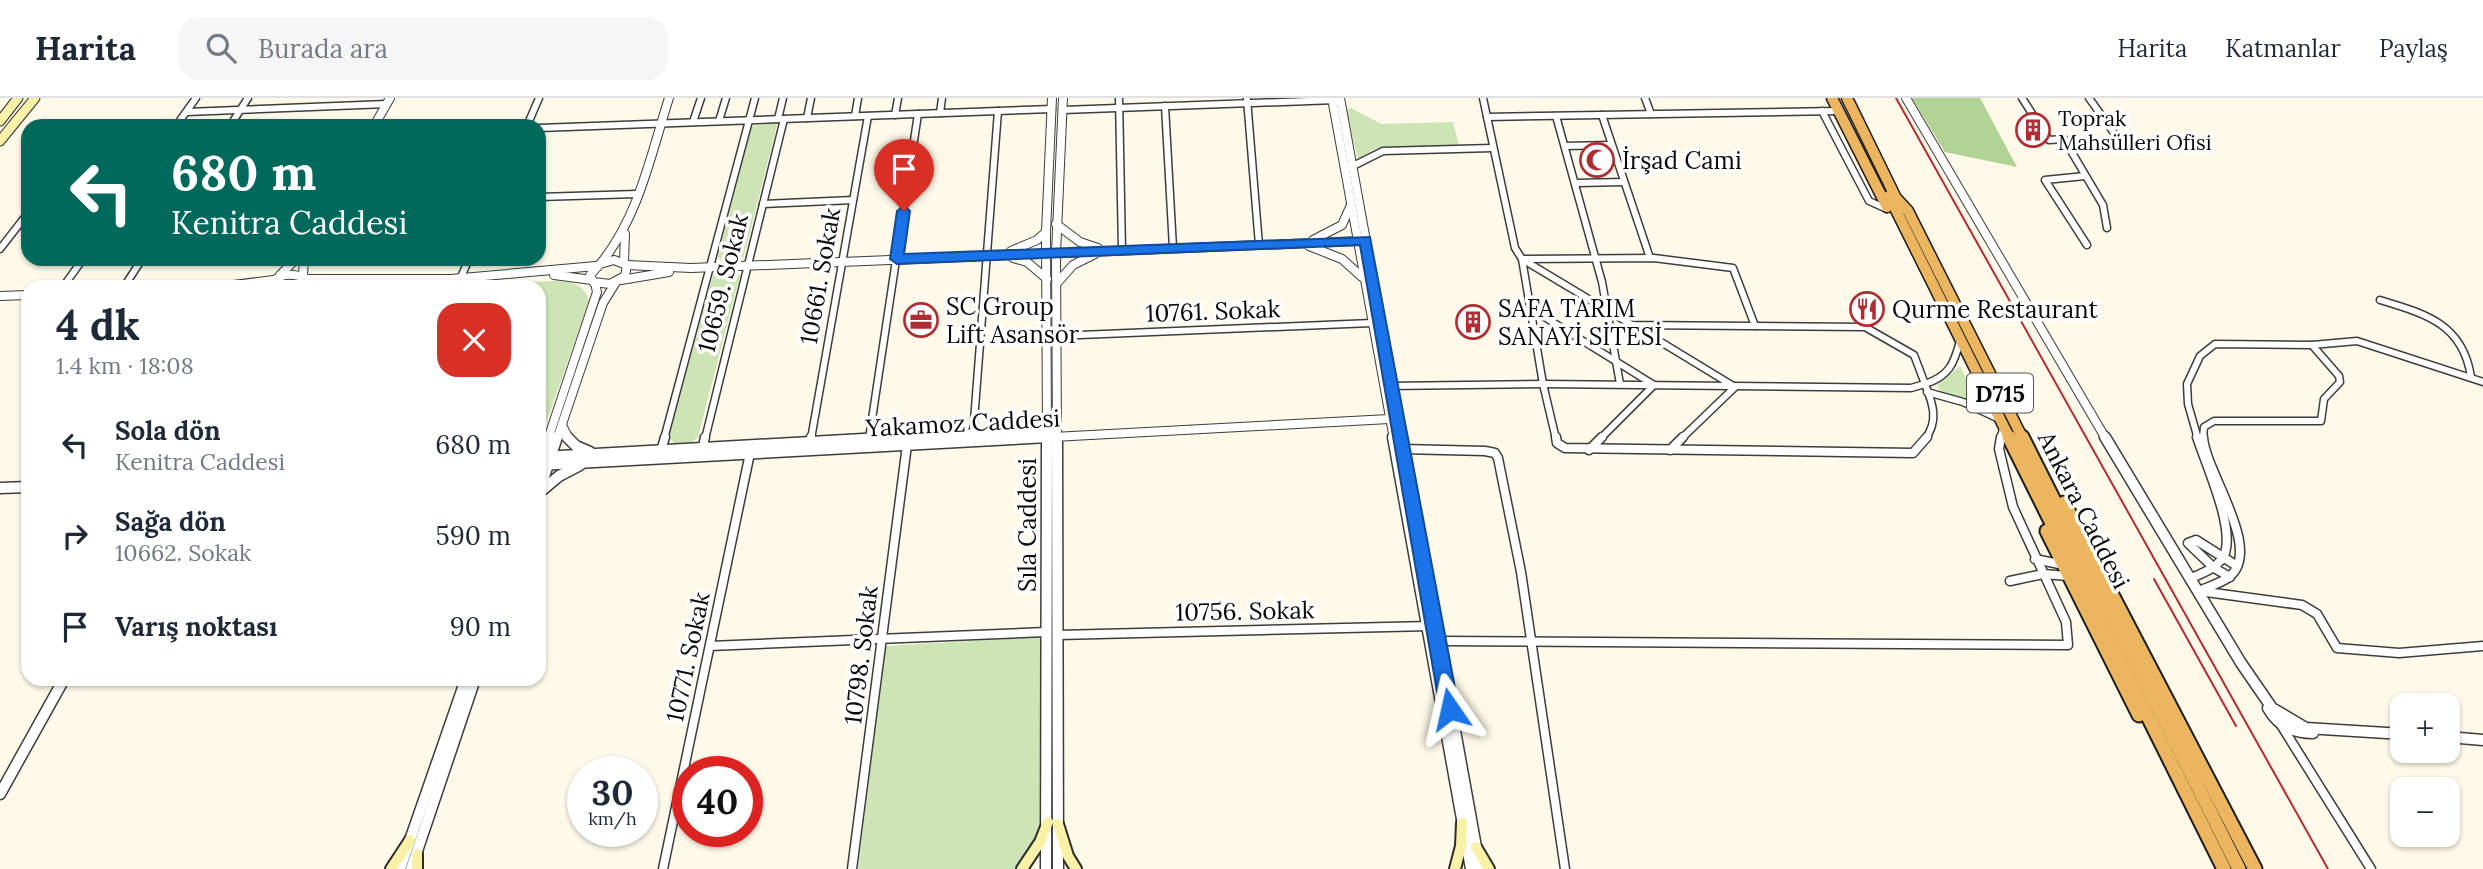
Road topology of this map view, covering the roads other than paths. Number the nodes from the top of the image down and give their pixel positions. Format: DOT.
graph roads {
  1 [pos="18,98"];
  2 [pos="35,98"];
  3 [pos="196,98"];
  4 [pos="248,98"];
  5 [pos="539,98"];
  6 [pos="669,98"];
  7 [pos="701,98"];
  8 [pos="726,98"];
  9 [pos="755,98"];
  10 [pos="783,98"];
  11 [pos="811,98"];
  12 [pos="858,98"];
  13 [pos="898,98"];
  14 [pos="942,98"];
  15 [pos="1052,98"];
  16 [pos="1063,98"];
  17 [pos="1119,98"];
  18 [pos="1483,98"];
  19 [pos="1645,98"];
  20 [pos="1832,98"];
  21 [pos="1840,98"];
  22 [pos="1847,98"];
  23 [pos="1853,98"];
  24 [pos="1906,98"];
  25 [pos="2022,98"];
  26 [pos="2089,98"];
  27 [pos="1336,99"];
  28 [pos="1247,100"];
  29 [pos="388,101"];
  30 [pos="1201,101"];
  31 [pos="1165,106"];
  32 [pos="1119,107"];
  33 [pos="1052,109"];
  34 [pos="240,110"];
  35 [pos="1063,110"];
  36 [pos="998,111"];
  37 [pos="1822,111"];
  38 [pos="1838,111"];
  39 [pos="187,112"];
  40 [pos="940,113"];
  41 [pos="918,114"];
  42 [pos="1651,114"];
  43 [pos="895,115"];
  44 [pos="1602,115"];
  45 [pos="855,116"];
  46 [pos="868,116"];
  47 [pos="1556,116"];
  48 [pos="1487,117"];
  49 [pos="807,118"];
  50 [pos="182,119"];
  51 [pos="234,119"];
  52 [pos="378,119"];
  53 [pos="530,119"];
  54 [pos="781,119"];
  55 [pos="749,120"];
  56 [pos="0,121"];
  57 [pos="719,121"];
  58 [pos="693,122"];
  59 [pos="660,124"];
  60 [pos="546,128"];
  61 [pos="0,141"];
  62 [pos="1611,145"];
  63 [pos="1565,146"];
  64 [pos="1492,148"];
  65 [pos="2124,148"];
  66 [pos="1351,167"];
  67 [pos="2085,176"];
  68 [pos="1624,182"];
  69 [pos="1576,183"];
  70 [pos="637,194"];
  71 [pos="546,197"];
  72 [pos="853,200"];
  73 [pos="763,204"];
  74 [pos="1351,206"];
  75 [pos="1898,212"];
  76 [pos="21,222"];
  77 [pos="1056,224"];
  78 [pos="626,228"];
  79 [pos="2107,228"];
  80 [pos="1046,232"];
  81 [pos="1361,241"];
  82 [pos="1297,243"];
  83 [pos="1259,245"];
  84 [pos="2087,245"];
  85 [pos="1173,248"];
  86 [pos="0,249"];
  87 [pos="1122,250"];
  88 [pos="1109,251"];
  89 [pos="1051,253"];
  90 [pos="987,255"];
  91 [pos="1002,255"];
  92 [pos="1598,258"];
  93 [pos="1650,258"];
  94 [pos="897,259"];
  95 [pos="1522,259"];
  96 [pos="842,262"];
  97 [pos="626,264"];
  98 [pos="599,265"];
  99 [pos="289,266"];
  100 [pos="466,266"];
  101 [pos="747,266"];
  102 [pos="708,267"];
  103 [pos="691,268"];
  104 [pos="546,274"];
  105 [pos="461,277"];
  106 [pos="1364,279"];
  107 [pos="274,280"];
  108 [pos="277,280"];
  109 [pos="302,280"];
  110 [pos="382,280"];
  111 [pos="618,281"];
  112 [pos="593,282"];
  113 [pos="1052,283"];
  114 [pos="21,295"];
  115 [pos="0,296"];
  116 [pos="2379,300"];
  117 [pos="1530,307"];
  118 [pos="1609,311"];
  119 [pos="1373,323"];
  120 [pos="1632,325"];
  121 [pos="1755,326"];
  122 [pos="1056,337"];
  123 [pos="1960,341"];
  124 [pos="2312,345"];
  125 [pos="1618,362"];
  126 [pos="2471,377"];
  127 [pos="2483,382"];
  128 [pos="1543,384"];
  129 [pos="1620,384"];
  130 [pos="1923,384"];
  131 [pos="1654,385"];
  132 [pos="1387,386"];
  133 [pos="1735,387"];
  134 [pos="1927,392"];
  135 [pos="2003,418"];
  136 [pos="1389,419"];
  137 [pos="562,425"];
  138 [pos="1047,433"];
  139 [pos="1058,433"];
  140 [pos="973,434"];
  141 [pos="810,442"];
  142 [pos="869,443"];
  143 [pos="907,445"];
  144 [pos="1402,449"];
  145 [pos="661,450"];
  146 [pos="1588,450"];
  147 [pos="1670,450"];
  148 [pos="701,452"];
  149 [pos="750,453"];
  150 [pos="603,454"];
  151 [pos="546,456"];
  152 [pos="546,458"];
  153 [pos="595,461"];
  154 [pos="546,462"];
  155 [pos="546,462"];
  156 [pos="21,486"];
  157 [pos="0,488"];
  158 [pos="546,488"];
  159 [pos="2222,556"];
  160 [pos="2035,559"];
  161 [pos="2237,566"];
  162 [pos="2214,568"];
  163 [pos="2076,573"];
  164 [pos="2043,574"];
  165 [pos="2230,577"];
  166 [pos="2191,578"];
  167 [pos="2010,581"];
  168 [pos="2199,591"];
  169 [pos="1429,626"];
  170 [pos="1046,632"];
  171 [pos="1058,635"];
  172 [pos="882,639"];
  173 [pos="1531,640"];
  174 [pos="1433,642"];
  175 [pos="710,646"];
  176 [pos="2483,646"];
  177 [pos="60,686"];
  178 [pos="464,686"];
  179 [pos="473,686"];
  180 [pos="2256,688"];
  181 [pos="2280,725"];
  182 [pos="2332,731"];
  183 [pos="2390,733"];
  184 [pos="2460,738"];
  185 [pos="2483,740"];
  186 [pos="0,794"];
  187 [pos="1053,823"];
  188 [pos="1462,823"];
  189 [pos="410,840"];
  190 [pos="1476,847"];
  191 [pos="416,854"];
  192 [pos="391,869"];
  193 [pos="400,869"];
  194 [pos="411,869"];
  195 [pos="417,869"];
  196 [pos="663,869"];
  197 [pos="852,869"];
  198 [pos="1022,869"];
  199 [pos="1046,869"];
  200 [pos="1058,869"];
  201 [pos="1076,869"];
  202 [pos="1455,869"];
  203 [pos="1471,869"];
  204 [pos="1480,869"];
  205 [pos="1489,869"];
  206 [pos="1566,869"];
  207 [pos="2215,869"];
  208 [pos="2224,869"];
  209 [pos="2239,869"];
  210 [pos="2255,869"];
  211 [pos="2371,869"];
  1 -- 56 [label="main road"];
  2 -- 61 [label="main road"];
  3 -- 39 [label="street"];
  4 -- 34 [label="street"];
  5 -- 53 [label="street"];
  6 -- 59 [label="street"];
  7 -- 58 [label="street"];
  8 -- 57 [label="street"];
  9 -- 55 [label="street, 10659. Sokak"];
  10 -- 54 [label="street, 10659. Sokak"];
  11 -- 49 [label="street"];
  12 -- 45 [label="street"];
  13 -- 43 [label="street"];
  14 -- 40 [label="street"];
  15 -- 33 [label="street, Sıla Caddesi"];
  16 -- 35 [label="street"];
  17 -- 32 [label="street"];
  18 -- 48 [label="street"];
  19 -- 42 [label="street"];
  20 -- 38 [label="highway, D715"];
  21 -- 75 [label="highway, Ankara Caddesi / D715"];
  22 -- 75 [label="highway, Ankara Caddesi / D715"];
  23 -- 75 [label="highway"];
  24 -- 166 [label="street"];
  25 -- 67 [label="street"];
  26 -- 65 [label="street"];
  27 -- 28 [label="street"];
  27 -- 66 [label="street"];
  27 -- 74 [label="street"];
  28 -- 30 [label="street"];
  28 -- 83 [label="street"];
  29 -- 34 [label="street"];
  29 -- 52 [label="street"];
  30 -- 31 [label="street"];
  31 -- 32 [label="street"];
  31 -- 85 [label="street"];
  32 -- 35 [label="street"];
  32 -- 87 [label="street"];
  33 -- 36 [label="street"];
  33 -- 80 [label="street, Sıla Caddesi"];
  34 -- 39 [label="street"];
  34 -- 51 [label="street"];
  35 -- 77 [label="street"];
  36 -- 40 [label="street"];
  36 -- 90 [label="street"];
  37 -- 38 [label="street"];
  37 -- 42 [label="street"];
  37 -- 75 [label="street"];
  38 -- 75 [label="highway, D715"];
  39 -- 50 [label="street"];
  40 -- 41 [label="street"];
  41 -- 43 [label="street"];
  41 -- 94 [label="street"];
  42 -- 44 [label="street"];
  43 -- 46 [label="street"];
  44 -- 47 [label="street"];
  44 -- 62 [label="street"];
  45 -- 46 [label="street"];
  45 -- 49 [label="street"];
  46 -- 72 [label="street, 10661. Sokak"];
  47 -- 48 [label="street"];
  47 -- 63 [label="street"];
  48 -- 64 [label="street"];
  49 -- 54 [label="street"];
  54 -- 55 [label="street"];
  54 -- 73 [label="street, 10659. Sokak"];
  55 -- 57 [label="street"];
  55 -- 102 [label="street, 10659. Sokak"];
  57 -- 58 [label="street"];
  58 -- 59 [label="street"];
  59 -- 60 [label="street"];
  59 -- 70 [label="street"];
  62 -- 63 [label="street"];
  62 -- 68 [label="street"];
  63 -- 69 [label="street"];
  64 -- 66 [label="street"];
  64 -- 95 [label="street"];
  66 -- 81 [label="street"];
  67 -- 79 [label="street"];
  67 -- 84 [label="street"];
  68 -- 69 [label="street"];
  68 -- 93 [label="street"];
  69 -- 92 [label="street"];
  70 -- 71 [label="street"];
  70 -- 78 [label="street"];
  72 -- 73 [label="street"];
  72 -- 96 [label="street, 10661. Sokak"];
  73 -- 101 [label="street, 10659. Sokak"];
  74 -- 81 [label="street"];
  74 -- 82 [label="street"];
  75 -- 123 [label="highway, Ankara Caddesi / D715"];
  75 -- 135 [label="highway, Ankara Caddesi / D715"];
  76 -- 86 [label="street"];
  77 -- 88 [label="street"];
  77 -- 89 [label="street"];
  78 -- 97 [label="street"];
  78 -- 98 [label="street"];
  80 -- 89 [label="street, Sıla Caddesi"];
  80 -- 91 [label="street"];
  81 -- 82 [label="street"];
  81 -- 106 [label="street"];
  81 -- 132 [label="street"];
  82 -- 83 [label="street"];
  82 -- 106 [label="street"];
  83 -- 85 [label="street"];
  85 -- 87 [label="street"];
  87 -- 88 [label="street"];
  88 -- 89 [label="street"];
  88 -- 113 [label="street"];
  89 -- 91 [label="street"];
  89 -- 113 [label="street, Sıla Caddesi"];
  90 -- 91 [label="street"];
  90 -- 94 [label="street"];
  90 -- 140 [label="street"];
  91 -- 113 [label="street"];
  92 -- 93 [label="street"];
  92 -- 95 [label="street"];
  92 -- 118 [label="street"];
  93 -- 121 [label="street"];
  94 -- 96 [label="street"];
  94 -- 142 [label="street"];
  95 -- 117 [label="street"];
  95 -- 118 [label="street"];
  96 -- 101 [label="street"];
  96 -- 141 [label="street, 10661. Sokak"];
  97 -- 98 [label="street"];
  97 -- 103 [label="street"];
  97 -- 111 [label="street"];
  98 -- 104 [label="street"];
  98 -- 112 [label="street"];
  99 -- 107 [label="street"];
  100 -- 105 [label="street"];
  101 -- 102 [label="street"];
  101 -- 148 [label="street, 10659. Sokak"];
  102 -- 103 [label="street"];
  102 -- 145 [label="street, 10659. Sokak"];
  103 -- 111 [label="street"];
  104 -- 105 [label="street"];
  104 -- 112 [label="street"];
  105 -- 110 [label="street"];
  106 -- 119 [label="street"];
  108 -- 109 [label="street"];
  111 -- 112 [label="street"];
  111 -- 137 [label="street"];
  112 -- 151 [label="street"];
  113 -- 122 [label="street"];
  113 -- 138 [label="street, Sıla Caddesi"];
  114 -- 115 [label="street"];
  116 -- 126 [label="street"];
  117 -- 125 [label="street"];
  117 -- 128 [label="street"];
  118 -- 120 [label="street"];
  118 -- 125 [label="street"];
  119 -- 122 [label="street, 10761. Sokak"];
  119 -- 132 [label="street"];
  120 -- 121 [label="street"];
  120 -- 133 [label="street"];
  121 -- 130 [label="street"];
  122 -- 139 [label="street"];
  123 -- 130 [label="street"];
  123 -- 135 [label="highway, Ankara Caddesi / D715"];
  124 -- 126 [label="street"];
  124 -- 159 [label="street"];
  124 -- 161 [label="street"];
  125 -- 129 [label="street"];
  125 -- 131 [label="street"];
  126 -- 127 [label="street"];
  128 -- 129 [label="street"];
  128 -- 132 [label="street"];
  128 -- 146 [label="street"];
  129 -- 131 [label="street"];
  130 -- 133 [label="street"];
  130 -- 134 [label="street"];
  131 -- 133 [label="street"];
  131 -- 146 [label="street"];
  132 -- 136 [label="street"];
  132 -- 144 [label="street"];
  133 -- 147 [label="street"];
  134 -- 135 [label="street"];
  134 -- 147 [label="street"];
  135 -- 160 [label="street"];
  135 -- 163 [label="highway, Ankara Caddesi / D715"];
  135 -- 163 [label="highway, Ankara Caddesi / D715"];
  135 -- 210 [label="highway"];
  136 -- 139 [label="street, Yakamoz Caddesi"];
  136 -- 169 [label="street"];
  137 -- 150 [label="street"];
  137 -- 152 [label="street"];
  138 -- 139 [label="street, Yakamoz Caddesi"];
  138 -- 140 [label="street, Yakamoz Caddesi"];
  138 -- 143 [label="street, Yakamoz Caddesi"];
  138 -- 170 [label="street, Sıla Caddesi"];
  139 -- 171 [label="street"];
  140 -- 142 [label="street, Yakamoz Caddesi"];
  141 -- 142 [label="street, Yakamoz Caddesi"];
  141 -- 148 [label="street, Yakamoz Caddesi"];
  142 -- 143 [label="street, Yakamoz Caddesi"];
  142 -- 149 [label="street, Yakamoz Caddesi"];
  143 -- 172 [label="street, 10798. Sokak"];
  144 -- 169 [label="street"];
  144 -- 173 [label="street"];
  145 -- 148 [label="street, Yakamoz Caddesi"];
  145 -- 150 [label="street, Yakamoz Caddesi"];
  146 -- 147 [label="street"];
  148 -- 149 [label="street, Yakamoz Caddesi"];
  148 -- 153 [label="street, Yakamoz Caddesi"];
  149 -- 175 [label="street, 10771. Sokak"];
  150 -- 154 [label="street, Yakamoz Caddesi"];
  153 -- 155 [label="street, Yakamoz Caddesi"];
  153 -- 158 [label="street"];
  156 -- 157 [label="street"];
  159 -- 161 [label="street"];
  159 -- 162 [label="street"];
  159 -- 162 [label="street"];
  160 -- 163 [label="street"];
  160 -- 164 [label="street"];
  161 -- 165 [label="street"];
  162 -- 165 [label="street"];
  162 -- 166 [label="street"];
  163 -- 164 [label="street"];
  163 -- 207 [label="highway"];
  163 -- 208 [label="highway, Ankara Caddesi / D715"];
  163 -- 209 [label="highway, Ankara Caddesi / D715"];
  164 -- 167 [label="street"];
  164 -- 173 [label="street"];
  165 -- 168 [label="street"];
  166 -- 168 [label="street"];
  168 -- 176 [label="street"];
  168 -- 180 [label="street"];
  169 -- 171 [label="street, 10756. Sokak"];
  169 -- 174 [label="street"];
  170 -- 172 [label="street"];
  170 -- 187 [label="street, Sıla Caddesi"];
  171 -- 187 [label="street"];
  172 -- 175 [label="street"];
  172 -- 197 [label="street, 10798. Sokak"];
  173 -- 174 [label="street"];
  173 -- 206 [label="street"];
  174 -- 188 [label="street"];
  174 -- 190 [label="street"];
  175 -- 196 [label="street, 10771. Sokak"];
  177 -- 186 [label="street"];
  178 -- 189 [label="street"];
  179 -- 191 [label="street"];
  180 -- 181 [label="street"];
  180 -- 182 [label="street"];
  181 -- 182 [label="street"];
  181 -- 211 [label="street"];
  182 -- 183 [label="street"];
  184 -- 185 [label="street"];
  187 -- 198 [label="main road"];
  187 -- 199 [label="street, Sıla Caddesi"];
  187 -- 200 [label="street"];
  187 -- 201 [label="main road"];
  188 -- 202 [label="main road"];
  188 -- 203 [label="street"];
  189 -- 192 [label="main road"];
  189 -- 193 [label="street"];
  190 -- 204 [label="street"];
  190 -- 205 [label="main road"];
  191 -- 194 [label="street"];
  191 -- 195 [label="main road"];
}
